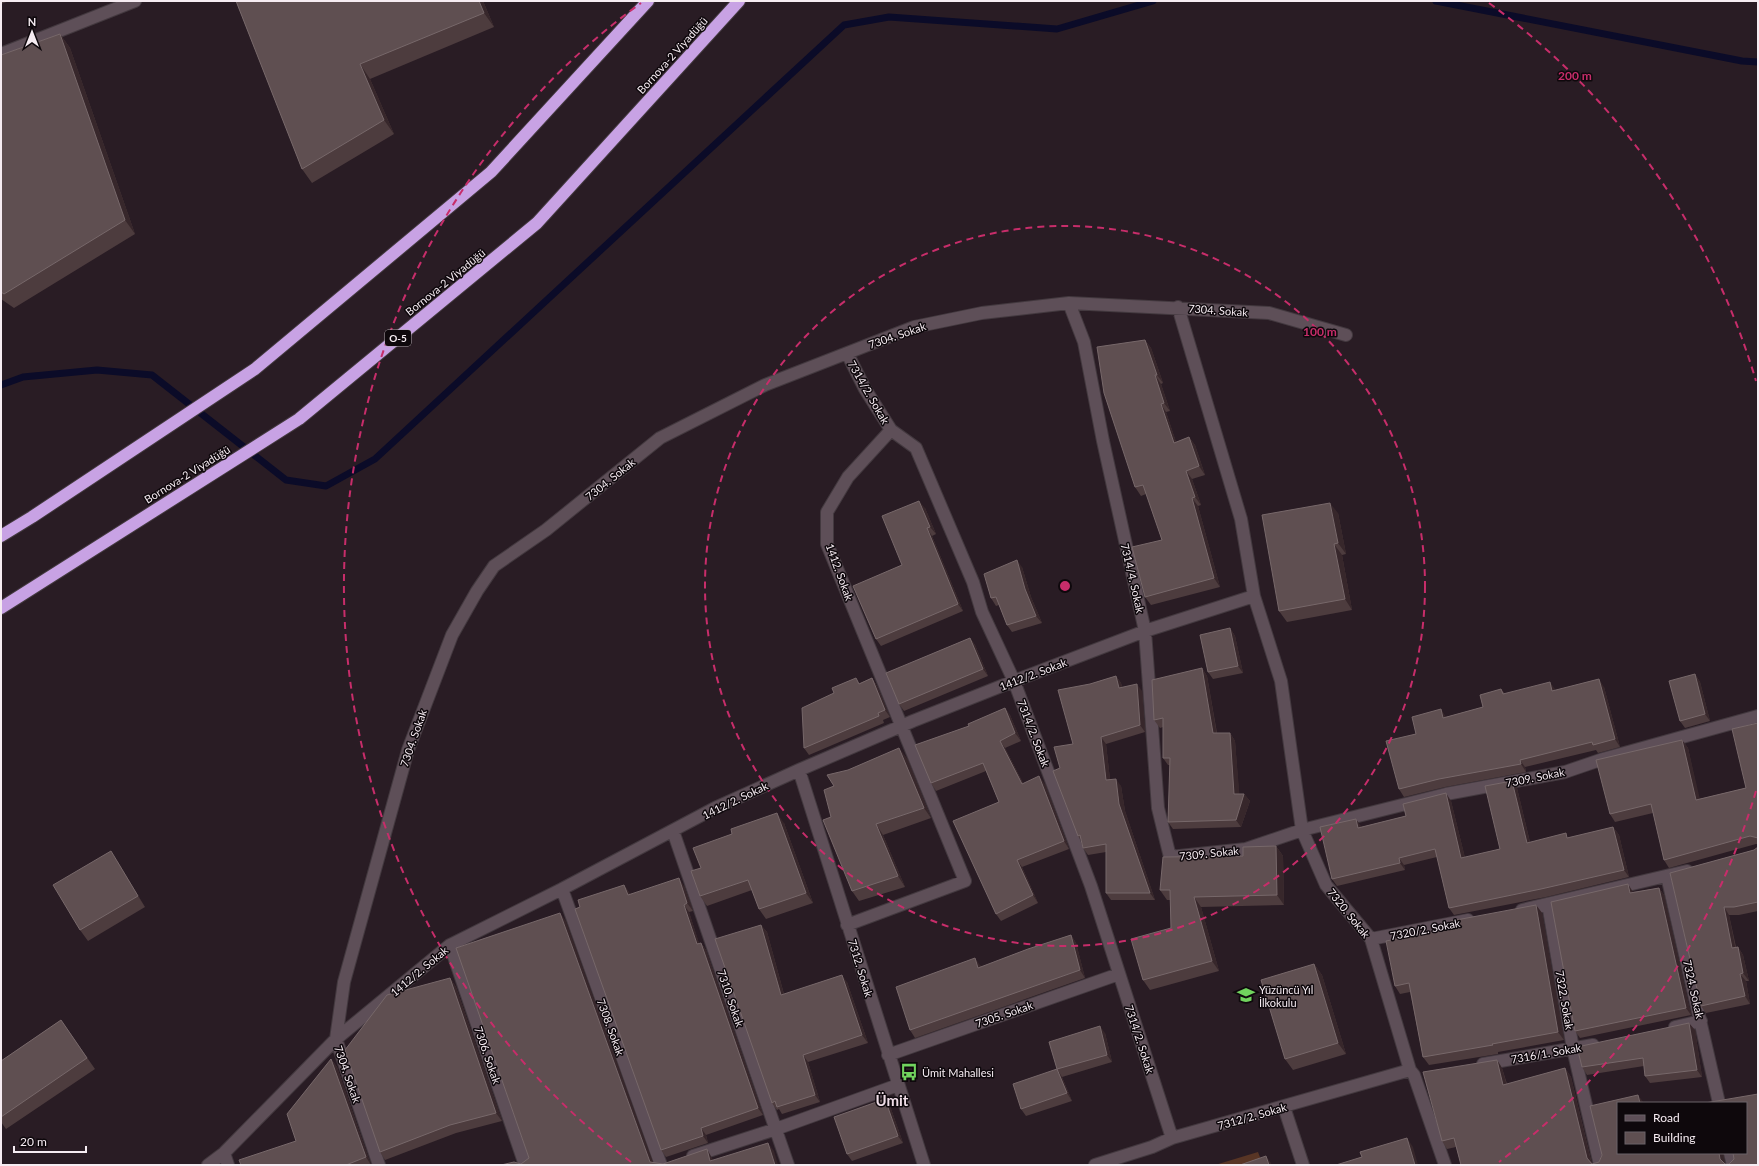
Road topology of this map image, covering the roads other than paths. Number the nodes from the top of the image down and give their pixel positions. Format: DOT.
graph roads {
  1 [pos="135,1"];
  2 [pos="648,1"];
  3 [pos="739,1"];
  4 [pos="1,54"];
  5 [pos="1069,303"];
  6 [pos="1178,307"];
  7 [pos="1346,335"];
  8 [pos="847,353"];
  9 [pos="891,430"];
  10 [pos="1,536"];
  11 [pos="1254,596"];
  12 [pos="1,608"];
  13 [pos="1145,631"];
  14 [pos="1014,681"];
  15 [pos="1758,716"];
  16 [pos="901,727"];
  17 [pos="799,770"];
  18 [pos="1302,830"];
  19 [pos="674,831"];
  20 [pos="1170,857"];
  21 [pos="1697,868"];
  22 [pos="1667,876"];
  23 [pos="562,889"];
  24 [pos="1548,904"];
  25 [pos="1510,912"];
  26 [pos="1479,918"];
  27 [pos="848,926"];
  28 [pos="1371,940"];
  29 [pos="450,945"];
  30 [pos="1119,974"];
  31 [pos="1701,1021"];
  32 [pos="1663,1029"];
  33 [pos="336,1040"];
  34 [pos="1603,1042"];
  35 [pos="1573,1049"];
  36 [pos="888,1056"];
  37 [pos="1475,1065"];
  38 [pos="1412,1073"];
  39 [pos="1430,1073"];
  40 [pos="898,1085"];
  41 [pos="1719,1102"];
  42 [pos="1284,1107"];
  43 [pos="776,1130"];
  44 [pos="1172,1138"];
  45 [pos="224,1153"];
  46 [pos="1730,1154"];
  47 [pos="674,1163"];
  48 [pos="208,1165"];
  49 [pos="228,1165"];
  50 [pos="379,1165"];
  51 [pos="525,1165"];
  52 [pos="661,1165"];
  53 [pos="788,1165"];
  54 [pos="924,1165"];
  55 [pos="1095,1165"];
  56 [pos="1303,1165"];
  57 [pos="1445,1165"];
  58 [pos="1600,1165"];
  59 [pos="1733,1165"];
  1 -- 4 [label="street"];
  2 -- 10 [label="highway"];
  3 -- 12 [label="highway, Bornova-2 Viyadüğü / O-5"];
  5 -- 6 [label="street, 7304. Sokak"];
  5 -- 8 [label="street, 7304. Sokak"];
  5 -- 13 [label="street, 7314/4. Sokak"];
  6 -- 7 [label="street, 7304. Sokak"];
  6 -- 11 [label="street"];
  8 -- 9 [label="street, 7314/2. Sokak"];
  8 -- 33 [label="street, 7304. Sokak"];
  9 -- 14 [label="street, 7314/2. Sokak"];
  9 -- 16 [label="street, 1412. Sokak"];
  11 -- 13 [label="street, 1412/2. Sokak"];
  11 -- 18 [label="street, 7320. Sokak"];
  13 -- 14 [label="street, 1412/2. Sokak"];
  13 -- 20 [label="street, 7314/4. Sokak"];
  14 -- 16 [label="street, 1412/2. Sokak"];
  14 -- 30 [label="street, 7314/2. Sokak"];
  15 -- 18 [label="street, 7309. Sokak"];
  16 -- 17 [label="street, 1412/2. Sokak"];
  16 -- 27 [label="street, 1412. Sokak"];
  17 -- 19 [label="street, 1412/2. Sokak"];
  17 -- 27 [label="street, 7312. Sokak"];
  18 -- 20 [label="street, 7309. Sokak"];
  18 -- 28 [label="street, 7320. Sokak"];
  19 -- 23 [label="street, 1412/2. Sokak"];
  19 -- 43 [label="street, 7310. Sokak"];
  21 -- 22 [label="street"];
  22 -- 24 [label="street"];
  22 -- 31 [label="street, 7324. Sokak"];
  23 -- 29 [label="street, 1412/2. Sokak"];
  23 -- 52 [label="street, 7308. Sokak"];
  24 -- 25 [label="street"];
  24 -- 35 [label="street, 7322. Sokak"];
  26 -- 28 [label="street, 7320/2. Sokak"];
  27 -- 36 [label="street, 7312. Sokak"];
  28 -- 38 [label="street, 7320. Sokak"];
  29 -- 33 [label="street, 1412/2. Sokak"];
  29 -- 51 [label="street, 7306. Sokak"];
  30 -- 36 [label="street, 7305. Sokak"];
  30 -- 44 [label="street, 7314/2. Sokak"];
  31 -- 32 [label="street"];
  31 -- 41 [label="street, 7324. Sokak"];
  33 -- 45 [label="street, 1412/2. Sokak"];
  33 -- 50 [label="street, 7304. Sokak"];
  34 -- 35 [label="street, 7316/1. Sokak"];
  35 -- 37 [label="street, 7316/1. Sokak"];
  35 -- 58 [label="street, 7322. Sokak"];
  36 -- 40 [label="street, 7312. Sokak"];
  38 -- 39 [label="street"];
  38 -- 42 [label="street, 7312/2. Sokak"];
  38 -- 57 [label="street, 7320. Sokak"];
  40 -- 43 [label="street"];
  40 -- 54 [label="street, 7312. Sokak"];
  42 -- 44 [label="street, 7312/2. Sokak"];
  42 -- 56 [label="street"];
  43 -- 47 [label="street"];
  43 -- 53 [label="street, 7310. Sokak"];
  44 -- 55 [label="street, 7312/2. Sokak"];
  45 -- 48 [label="street, 1412/2. Sokak"];
  45 -- 49 [label="street"];
  46 -- 59 [label="street"];
}
